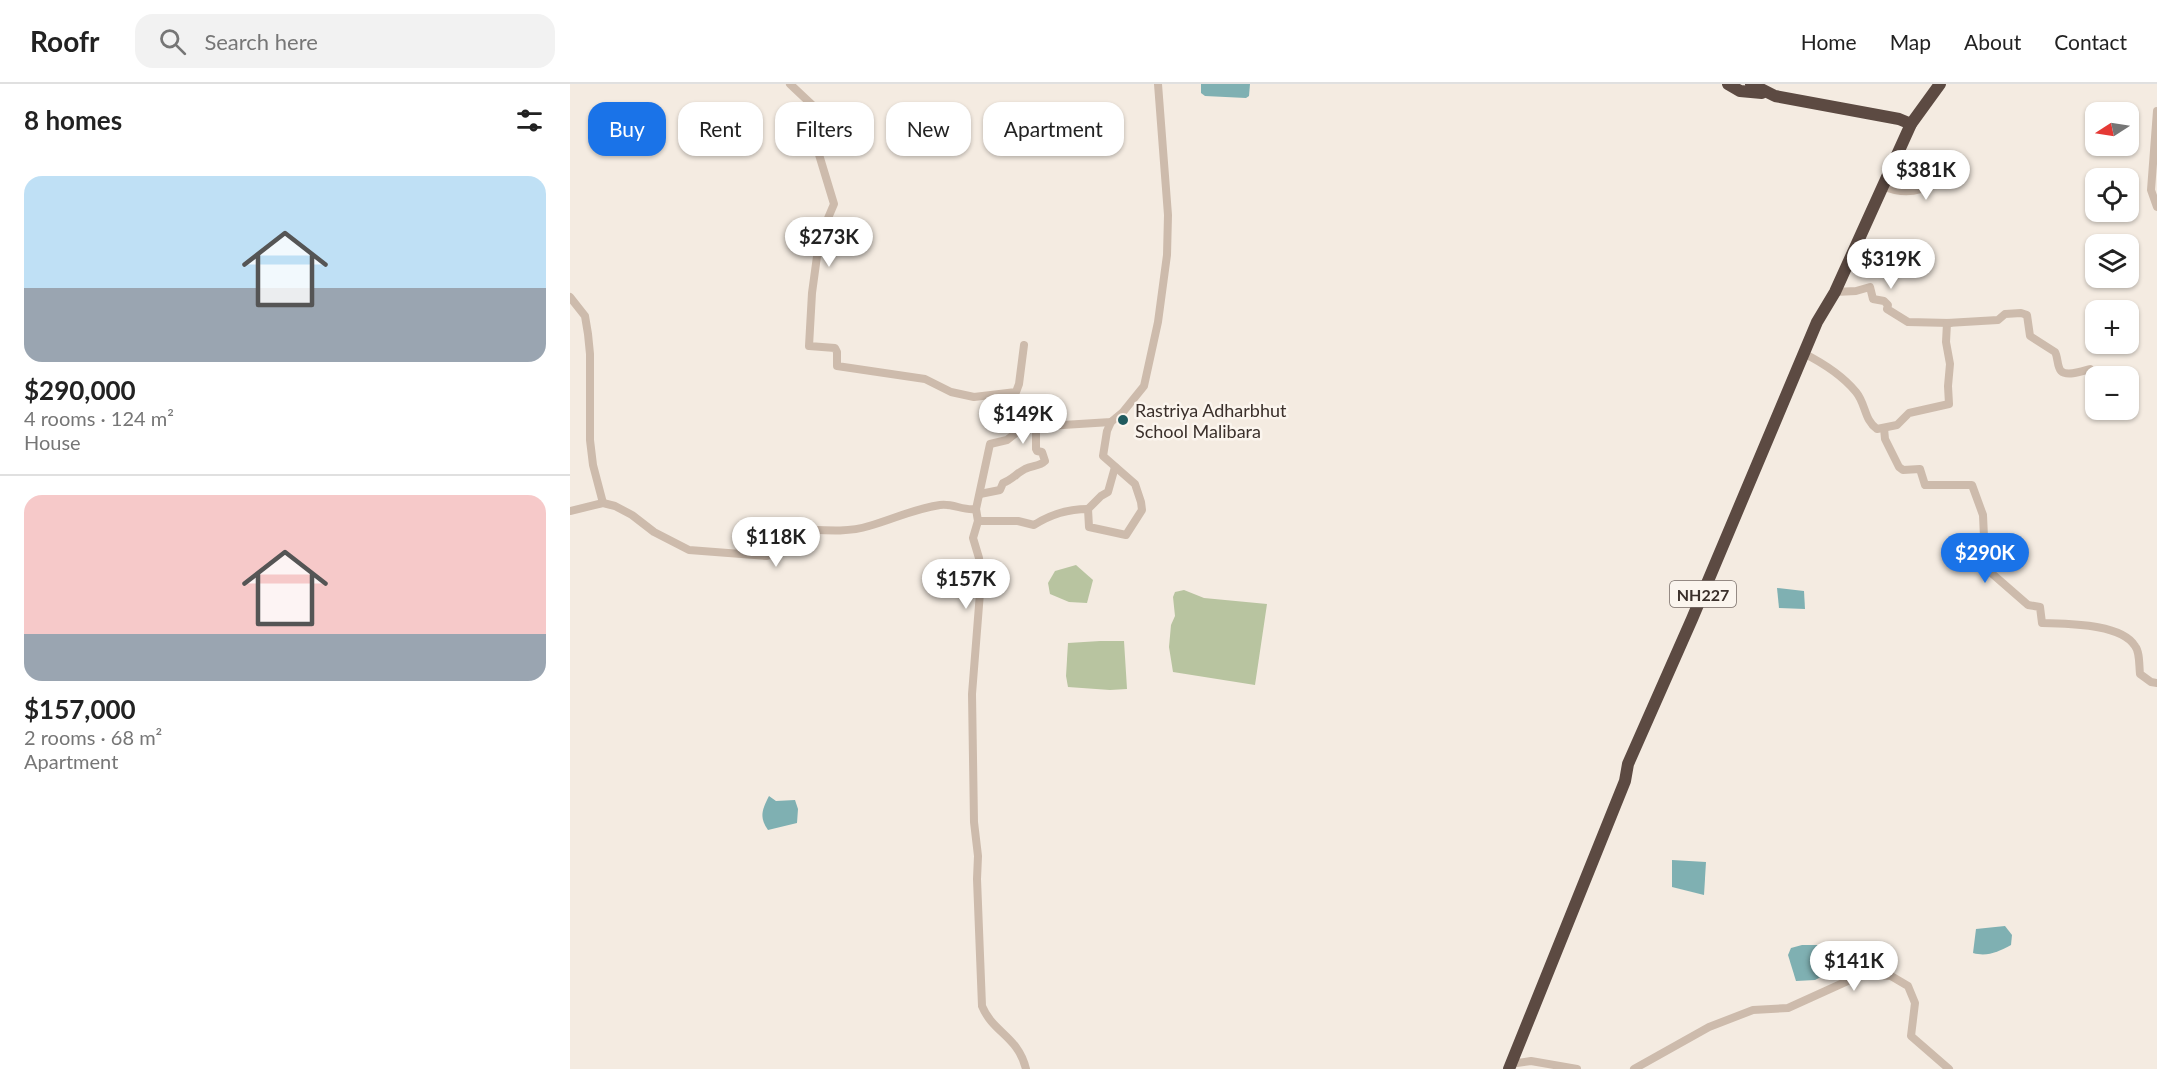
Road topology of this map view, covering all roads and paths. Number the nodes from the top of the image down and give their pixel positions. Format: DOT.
graph roads {
  1 [pos="790,84"];
  2 [pos="1158,84"];
  3 [pos="1728,84"];
  4 [pos="1751,84"];
  5 [pos="1940,84"];
  6 [pos="1766,93"];
  7 [pos="2157,111"];
  8 [pos="1911,124"];
  9 [pos="1945,163"];
  10 [pos="1883,186"];
  11 [pos="2157,207"];
  12 [pos="1834,292"];
  13 [pos="570,297"];
  14 [pos="1950,323"];
  15 [pos="1024,345"];
  16 [pos="1803,353"];
  17 [pos="2085,370"];
  18 [pos="987,395"];
  19 [pos="1111,422"];
  20 [pos="1036,427"];
  21 [pos="1884,428"];
  22 [pos="1020,430"];
  23 [pos="1115,467"];
  24 [pos="980,494"];
  25 [pos="603,503"];
  26 [pos="976,509"];
  27 [pos="1088,509"];
  28 [pos="570,511"];
  29 [pos="978,521"];
  30 [pos="2157,683"];
  31 [pos="1509,1067"];
  32 [pos="1026,1069"];
  33 [pos="1578,1069"];
  34 [pos="1634,1069"];
  35 [pos="1949,1069"];
  1 -- 18 [label="street"];
  2 -- 19 [label="street"];
  3 -- 6 [label="highway"];
  4 -- 6 [label="highway"];
  5 -- 8 [label="highway, NH227"];
  6 -- 8 [label="highway"];
  7 -- 11 [label="street"];
  8 -- 10 [label="highway, NH227"];
  9 -- 10 [label="street"];
  10 -- 12 [label="highway, NH227"];
  12 -- 14 [label="street"];
  12 -- 16 [label="highway, NH227"];
  13 -- 25 [label="street"];
  14 -- 17 [label="street"];
  14 -- 21 [label="street"];
  15 -- 18 [label="street"];
  16 -- 21 [label="street"];
  16 -- 31 [label="highway, NH227"];
  18 -- 22 [label="street"];
  19 -- 20 [label="street"];
  19 -- 23 [label="street"];
  20 -- 22 [label="street"];
  20 -- 24 [label="street"];
  21 -- 30 [label="street"];
  22 -- 24 [label="street"];
  23 -- 27 [label="street"];
  23 -- 27 [label="street"];
  24 -- 26 [label="street"];
  25 -- 26 [label="street"];
  25 -- 28 [label="street"];
  26 -- 29 [label="street"];
  27 -- 29 [label="street"];
  29 -- 32 [label="street"];
  31 -- 33 [label="street"];
  34 -- 35 [label="street"];
}
